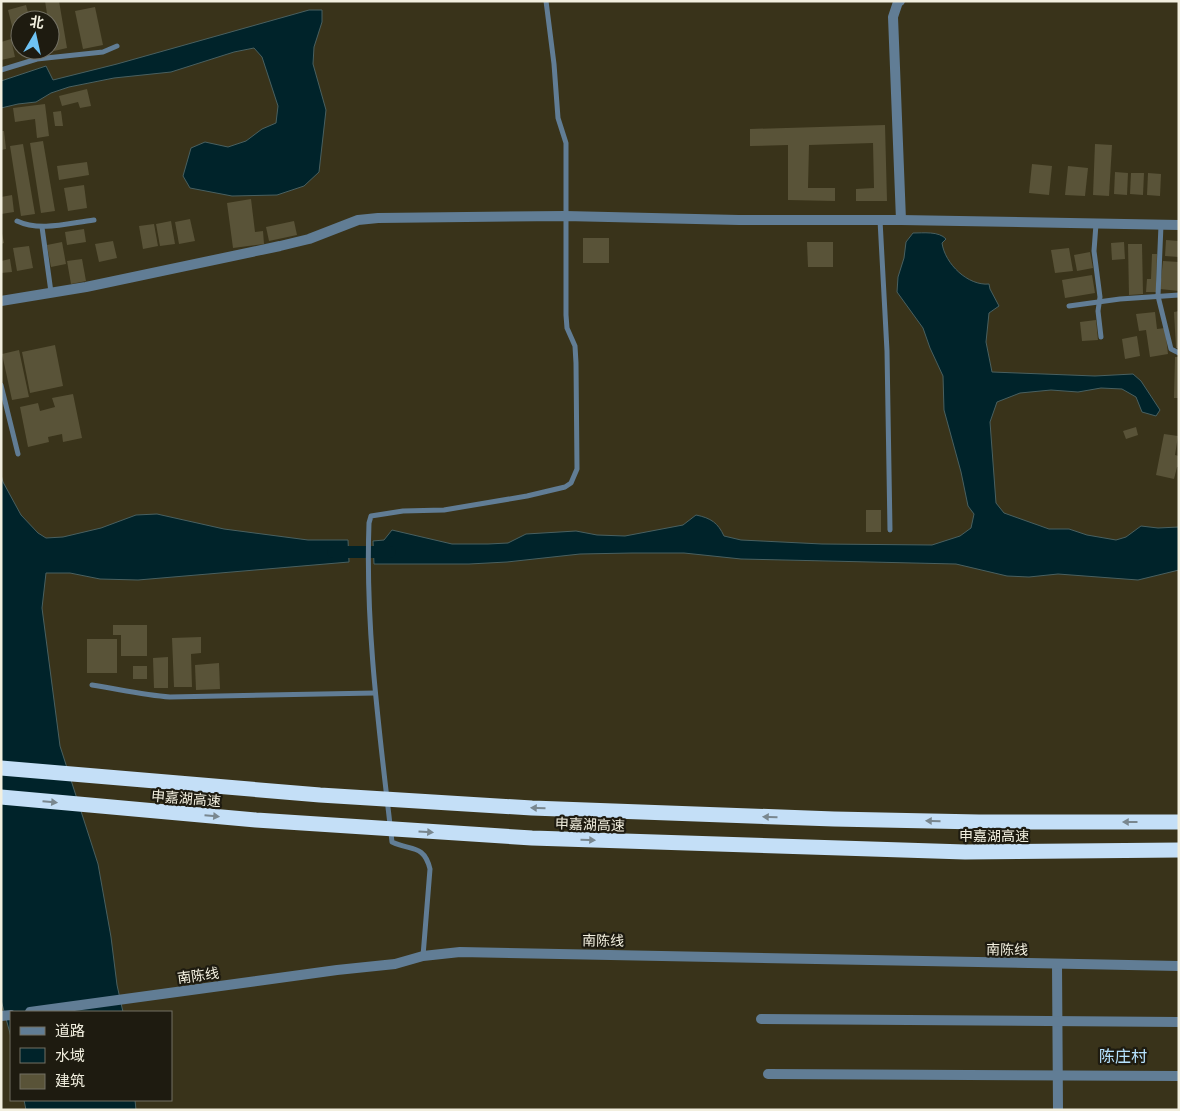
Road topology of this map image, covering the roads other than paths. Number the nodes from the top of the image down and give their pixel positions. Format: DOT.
graph roads {
  1 [pos="546,1"];
  2 [pos="900,1"];
  3 [pos="117,46"];
  4 [pos="1,70"];
  5 [pos="565,216"];
  6 [pos="94,220"];
  7 [pos="880,220"];
  8 [pos="901,220"];
  9 [pos="16,221"];
  10 [pos="1096,224"];
  11 [pos="1161,224"];
  12 [pos="1179,224"];
  13 [pos="42,227"];
  14 [pos="51,293"];
  15 [pos="1179,295"];
  16 [pos="1158,296"];
  17 [pos="1,301"];
  18 [pos="1099,302"];
  19 [pos="1069,306"];
  20 [pos="1101,338"];
  21 [pos="1179,353"];
  22 [pos="1,384"];
  23 [pos="18,454"];
  24 [pos="890,530"];
  25 [pos="92,685"];
  26 [pos="376,693"];
  27 [pos="1,768"];
  28 [pos="1,797"];
  29 [pos="1179,822"];
  30 [pos="1179,850"];
  31 [pos="423,956"];
  32 [pos="1057,964"];
  33 [pos="1179,966"];
  34 [pos="37,1011"];
  35 [pos="761,1019"];
  36 [pos="1057,1022"];
  37 [pos="1179,1022"];
  38 [pos="768,1074"];
  39 [pos="1058,1076"];
  40 [pos="1179,1076"];
  41 [pos="1058,1110"];
  1 -- 5 [label="lane"];
  2 -- 8 [label="street"];
  3 -- 4 [label="lane"];
  5 -- 7 [label="street"];
  5 -- 14 [label="street"];
  5 -- 26 [label="lane"];
  6 -- 13 [label="lane"];
  7 -- 8 [label="street"];
  7 -- 24 [label="lane"];
  8 -- 10 [label="street"];
  9 -- 13 [label="lane"];
  10 -- 11 [label="street"];
  10 -- 18 [label="lane"];
  11 -- 12 [label="street"];
  11 -- 16 [label="lane"];
  13 -- 14 [label="lane"];
  14 -- 17 [label="street"];
  15 -- 16 [label="lane"];
  16 -- 18 [label="lane"];
  16 -- 21 [label="lane"];
  18 -- 19 [label="lane"];
  18 -- 20 [label="lane"];
  22 -- 23 [label="lane"];
  25 -- 26 [label="lane"];
  26 -- 31 [label="lane"];
  29 -- 27 [label="highway, 申嘉湖高速, one-way, bridge"];
  28 -- 30 [label="highway, 申嘉湖高速, one-way, bridge"];
  31 -- 32 [label="street, 南陈线"];
  31 -- 34 [label="street, 南陈线"];
  32 -- 33 [label="street, 南陈线"];
  32 -- 36 [label="street"];
  35 -- 36 [label="street"];
  36 -- 37 [label="street"];
  36 -- 39 [label="street"];
  38 -- 39 [label="street"];
  39 -- 40 [label="street"];
  39 -- 41 [label="street"];
}
